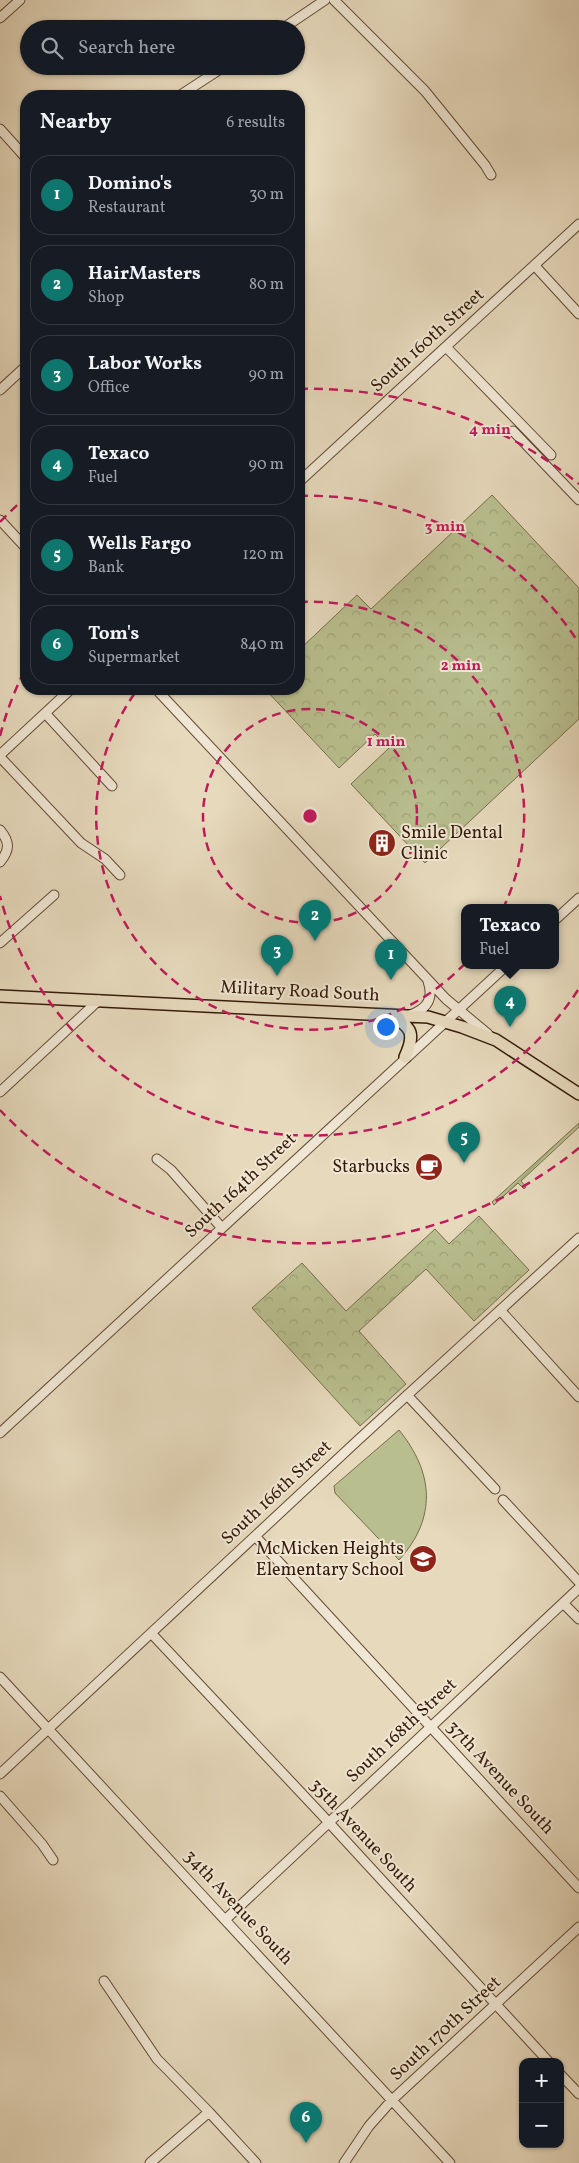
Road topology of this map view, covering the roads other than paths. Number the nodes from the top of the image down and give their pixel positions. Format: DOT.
graph roads {
  1 [pos="20,0"];
  2 [pos="325,0"];
  3 [pos="334,0"];
  4 [pos="0,18"];
  5 [pos="295,20"];
  6 [pos="211,75"];
  7 [pos="188,90"];
  8 [pos="0,129"];
  9 [pos="20,151"];
  10 [pos="491,175"];
  11 [pos="579,224"];
  12 [pos="535,266"];
  13 [pos="579,314"];
  14 [pos="446,347"];
  15 [pos="20,372"];
  16 [pos="0,390"];
  17 [pos="512,431"];
  18 [pos="551,455"];
  19 [pos="305,476"];
  20 [pos="579,500"];
  21 [pos="0,520"];
  22 [pos="20,542"];
  23 [pos="64,695"];
  24 [pos="162,695"];
  25 [pos="45,712"];
  26 [pos="0,756"];
  27 [pos="112,786"];
  28 [pos="0,830"];
  29 [pos="0,862"];
  30 [pos="120,875"];
  31 [pos="54,895"];
  32 [pos="579,898"];
  33 [pos="559,916"];
  34 [pos="0,942"];
  35 [pos="503,969"];
  36 [pos="427,979"];
  37 [pos="0,996"];
  38 [pos="99,1000"];
  39 [pos="458,1010"];
  40 [pos="387,1014"];
  41 [pos="409,1015"];
  42 [pos="445,1022"];
  43 [pos="496,1040"];
  44 [pos="405,1057"];
  45 [pos="0,1092"];
  46 [pos="579,1094"];
  47 [pos="157,1160"];
  48 [pos="221,1227"];
  49 [pos="579,1238"];
  50 [pos="500,1310"];
  51 [pos="407,1396"];
  52 [pos="579,1397"];
  53 [pos="1,1431"];
  54 [pos="495,1489"];
  55 [pos="503,1500"];
  56 [pos="255,1536"];
  57 [pos="579,1582"];
  58 [pos="579,1588"];
  59 [pos="563,1603"];
  60 [pos="579,1619"];
  61 [pos="151,1633"];
  62 [pos="0,1677"];
  63 [pos="430,1726"];
  64 [pos="48,1729"];
  65 [pos="0,1774"];
  66 [pos="0,1796"];
  67 [pos="329,1822"];
  68 [pos="53,1860"];
  69 [pos="579,1888"];
  70 [pos="226,1919"];
  71 [pos="579,1927"];
  72 [pos="104,1981"];
  73 [pos="496,2004"];
  74 [pos="545,2058"];
  75 [pos="564,2078"];
  76 [pos="579,2094"];
  77 [pos="392,2100"];
  78 [pos="209,2112"];
  79 [pos="150,2163"];
  80 [pos="256,2163"];
  81 [pos="344,2163"];
  82 [pos="450,2163"];
  1 -- 4 [label="street"];
  2 -- 5 [label="street"];
  3 -- 10 [label="street"];
  6 -- 7 [label="street"];
  8 -- 9 [label="street"];
  11 -- 12 [label="street, South 160th Street"];
  12 -- 13 [label="street"];
  12 -- 14 [label="street, South 160th Street"];
  14 -- 18 [label="street"];
  14 -- 19 [label="street, South 160th Street"];
  15 -- 16 [label="street"];
  17 -- 20 [label="street"];
  21 -- 22 [label="street"];
  23 -- 25 [label="street"];
  24 -- 36 [label="street"];
  25 -- 26 [label="street"];
  25 -- 27 [label="street"];
  26 -- 30 [label="street"];
  28 -- 29 [label="street"];
  31 -- 34 [label="street"];
  32 -- 33 [label="street"];
  35 -- 39 [label="street, South 164th Street"];
  36 -- 39 [label="street"];
  36 -- 41 [label="street"];
  37 -- 38 [label="main road, Military Road South"];
  38 -- 40 [label="main road, Military Road South"];
  38 -- 45 [label="street"];
  39 -- 42 [label="street, South 164th Street"];
  39 -- 43 [label="street"];
  40 -- 41 [label="main road, Military Road South"];
  40 -- 44 [label="main road"];
  41 -- 42 [label="main road, Military Road South"];
  42 -- 43 [label="main road, Military Road South"];
  42 -- 44 [label="street, South 164th Street"];
  43 -- 46 [label="main road, Military Road South"];
  44 -- 48 [label="street, South 164th Street"];
  47 -- 48 [label="street"];
  48 -- 53 [label="street, South 164th Street"];
  49 -- 50 [label="street, South 166th Street"];
  50 -- 51 [label="street, South 166th Street"];
  50 -- 52 [label="street"];
  51 -- 54 [label="street"];
  51 -- 56 [label="street, South 166th Street"];
  55 -- 57 [label="street"];
  56 -- 61 [label="street, South 166th Street"];
  56 -- 63 [label="street, 37th Avenue South"];
  58 -- 59 [label="street, South 168th Street"];
  59 -- 60 [label="street"];
  59 -- 63 [label="street, South 168th Street"];
  61 -- 64 [label="street, South 166th Street"];
  61 -- 67 [label="street, 35th Avenue South"];
  62 -- 64 [label="street, 34th Avenue South"];
  63 -- 67 [label="street, South 168th Street"];
  63 -- 69 [label="street, 37th Avenue South"];
  64 -- 65 [label="street, South 166th Street"];
  64 -- 70 [label="street, 34th Avenue South"];
  66 -- 68 [label="street"];
  67 -- 70 [label="street, South 168th Street"];
  67 -- 73 [label="street, 35th Avenue South"];
  70 -- 77 [label="street, 34th Avenue South"];
  71 -- 73 [label="street, South 170th Street"];
  72 -- 78 [label="street"];
  73 -- 74 [label="street, 35th Avenue South"];
  73 -- 77 [label="street, South 170th Street"];
  75 -- 76 [label="street"];
  77 -- 81 [label="street, South 170th Street"];
  77 -- 82 [label="street, 34th Avenue South"];
  78 -- 79 [label="street"];
  78 -- 80 [label="street"];
}
